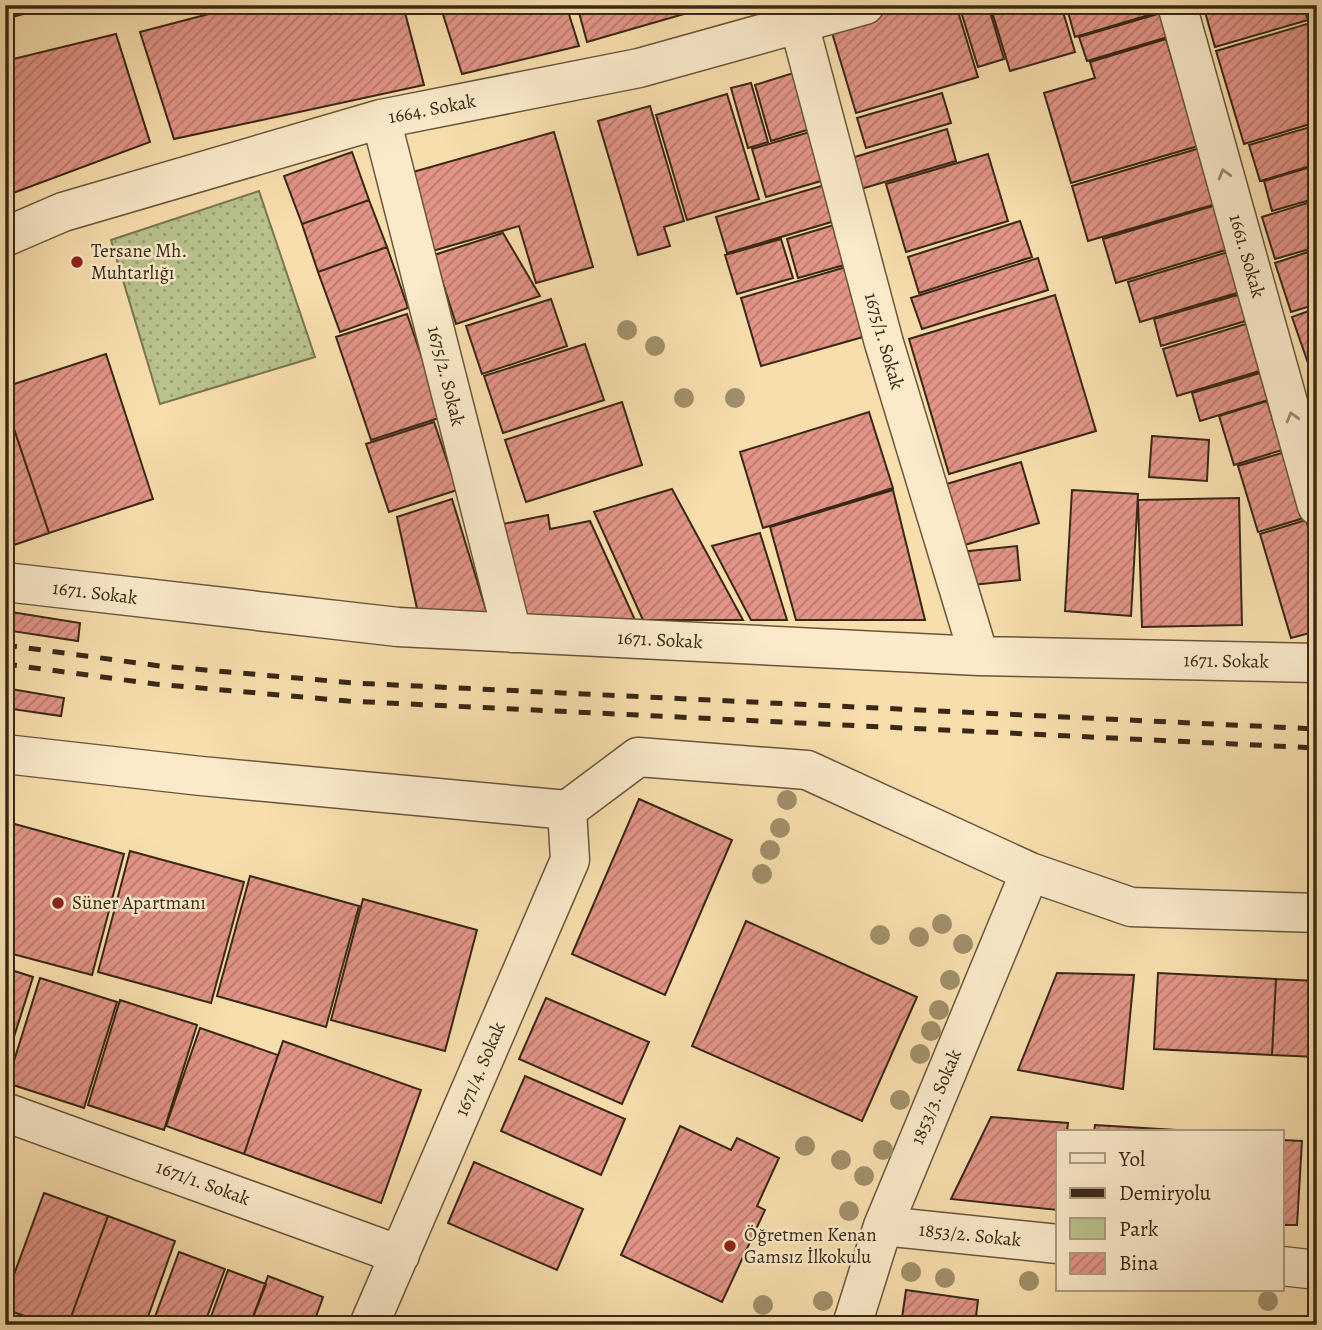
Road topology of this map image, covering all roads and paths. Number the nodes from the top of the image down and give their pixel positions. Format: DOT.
graph roads {
  1 [pos="865,5"];
  2 [pos="1177,5"];
  3 [pos="799,24"];
  4 [pos="381,119"];
  5 [pos="5,237"];
  6 [pos="1317,506"];
  7 [pos="5,582"];
  8 [pos="512,633"];
  9 [pos="979,656"];
  10 [pos="1317,663"];
  11 [pos="5,754"];
  12 [pos="567,810"];
  13 [pos="1030,872"];
  14 [pos="1317,913"];
  15 [pos="5,1112"];
  16 [pos="883,1226"];
  17 [pos="1056,1244"];
  18 [pos="400,1255"];
  19 [pos="1284,1266"];
  20 [pos="1317,1270"];
  21 [pos="369,1325"];
  22 [pos="852,1325"];
  1 -- 3 [label="street, 1664. Sokak"];
  6 -- 2 [label="street, 1661. Sokak, one-way"];
  3 -- 4 [label="street, 1664. Sokak"];
  3 -- 9 [label="street, 1675/1. Sokak"];
  4 -- 5 [label="street, 1664. Sokak"];
  4 -- 8 [label="street, 1675/2. Sokak"];
  7 -- 8 [label="street, 1671. Sokak"];
  8 -- 9 [label="street, 1671. Sokak"];
  9 -- 10 [label="street, 1671. Sokak"];
  11 -- 12 [label="street"];
  12 -- 13 [label="street"];
  12 -- 18 [label="street, 1671/4. Sokak"];
  13 -- 14 [label="street"];
  13 -- 16 [label="street, 1853/3. Sokak"];
  15 -- 18 [label="street, 1671/1. Sokak"];
  16 -- 17 [label="street, 1853/2. Sokak"];
  16 -- 22 [label="street, 1853/3. Sokak"];
  18 -- 21 [label="street, 1671/4. Sokak"];
  19 -- 20 [label="street"];
}
